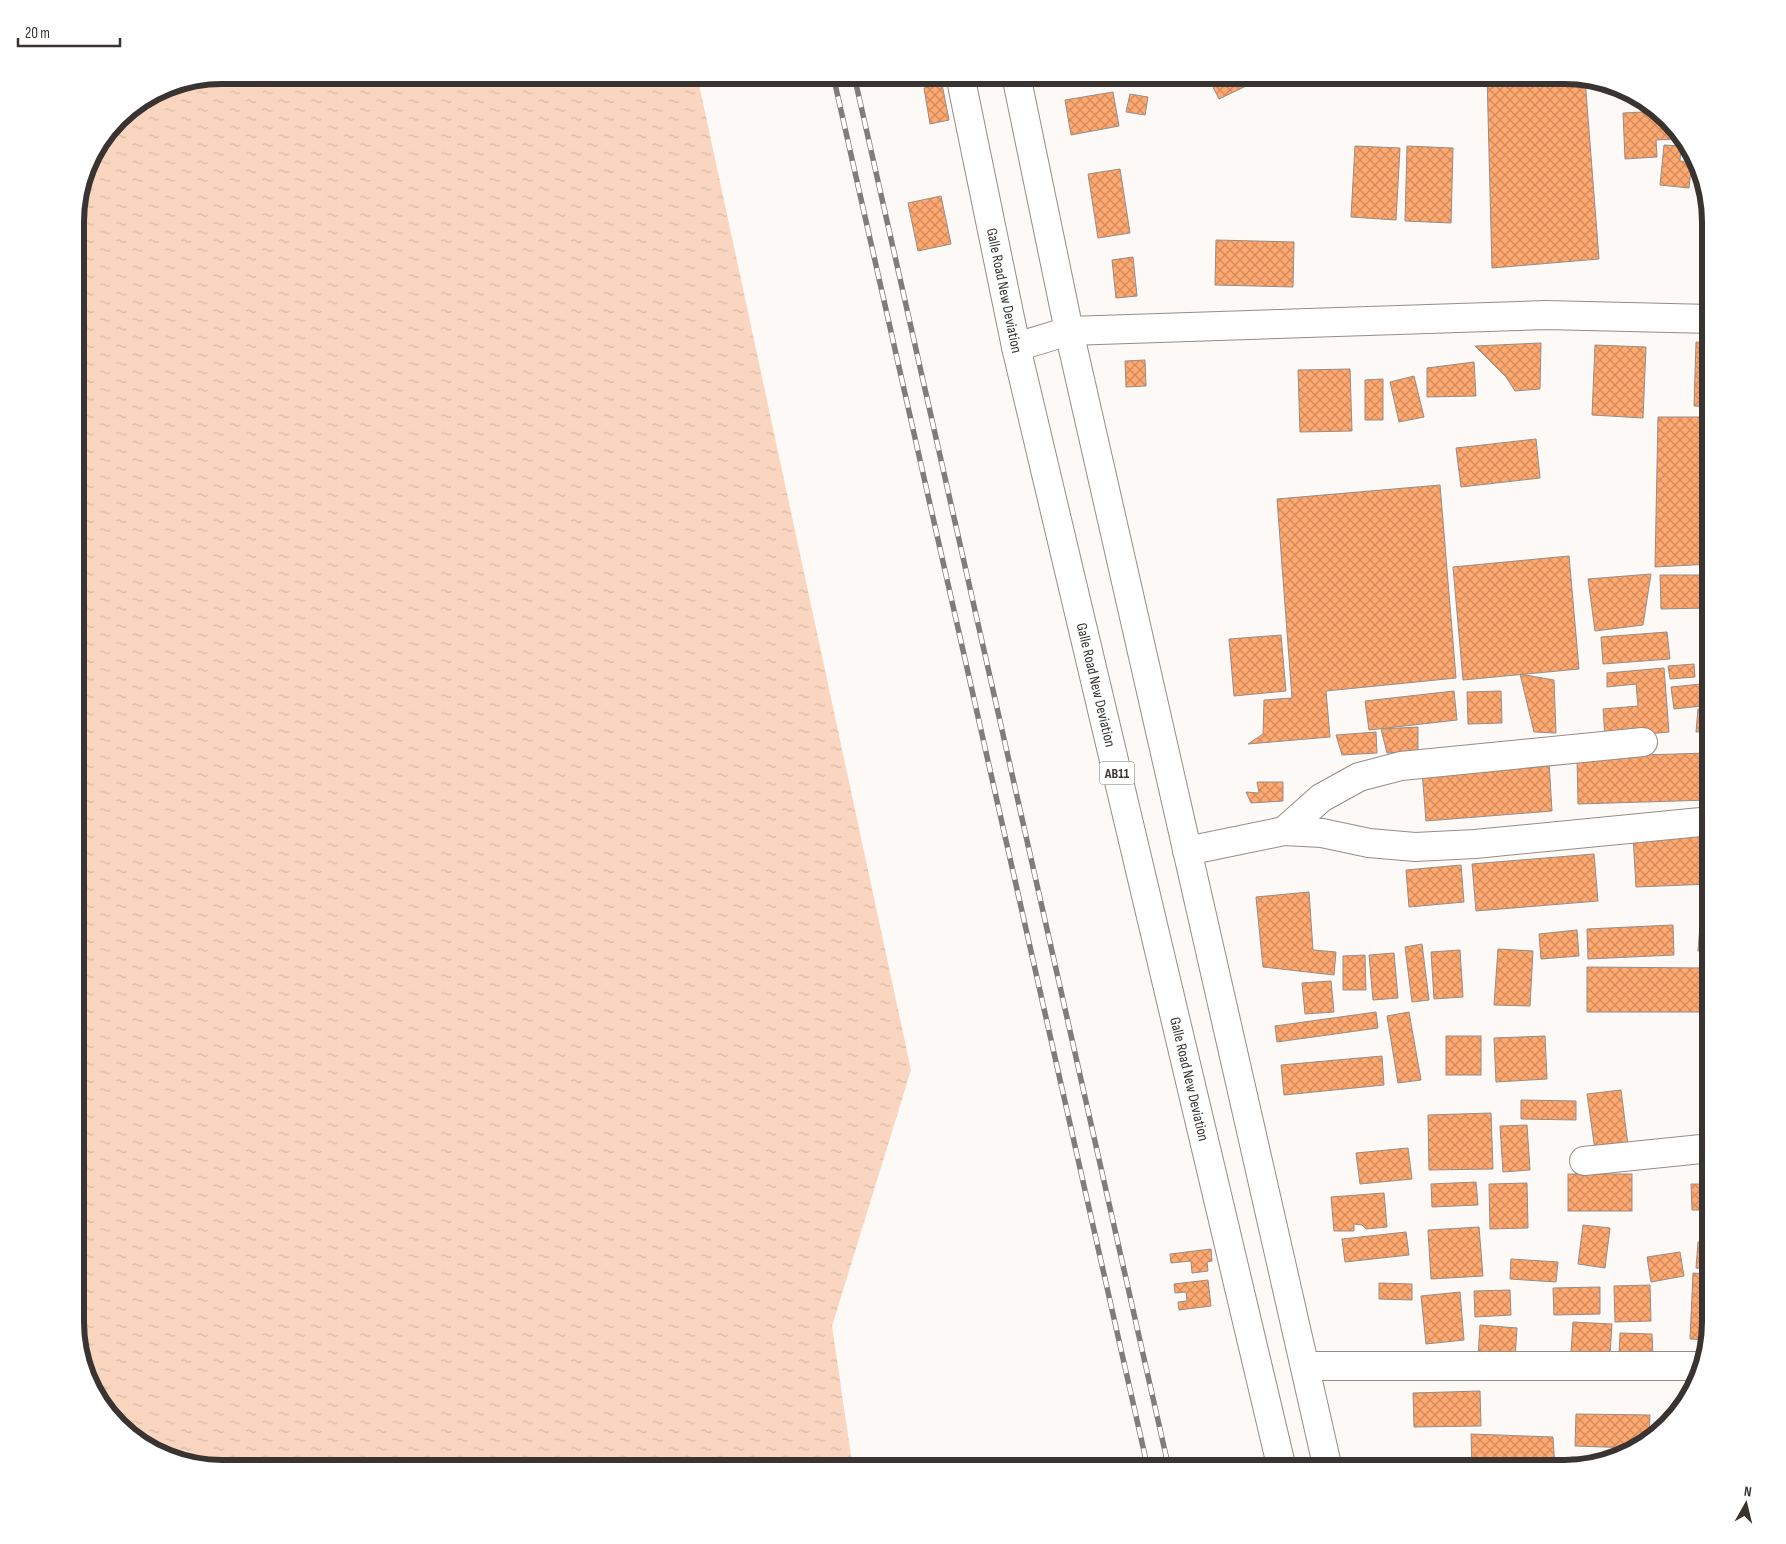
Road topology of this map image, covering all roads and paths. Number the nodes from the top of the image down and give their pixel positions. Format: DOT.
graph roads {
  1 [pos="962,84"];
  2 [pos="1018,84"];
  3 [pos="1702,319"];
  4 [pos="1069,331"];
  5 [pos="1016,347"];
  6 [pos="1643,742"];
  7 [pos="1702,823"];
  8 [pos="1284,831"];
  9 [pos="1187,851"];
  10 [pos="1702,1149"];
  11 [pos="1584,1161"];
  12 [pos="1305,1366"];
  13 [pos="1695,1366"];
  14 [pos="1280,1460"];
  15 [pos="1326,1460"];
  1 -- 5 [label="main road, Galle Road New Deviation / AB11"];
  2 -- 4 [label="main road"];
  3 -- 4 [label="main road"];
  4 -- 5 [label="main road"];
  4 -- 9 [label="main road"];
  5 -- 14 [label="main road, Galle Road New Deviation / AB11"];
  6 -- 8 [label="main road"];
  7 -- 8 [label="main road"];
  8 -- 9 [label="main road"];
  9 -- 12 [label="main road"];
  10 -- 11 [label="main road"];
  12 -- 13 [label="main road"];
  12 -- 15 [label="main road"];
}
